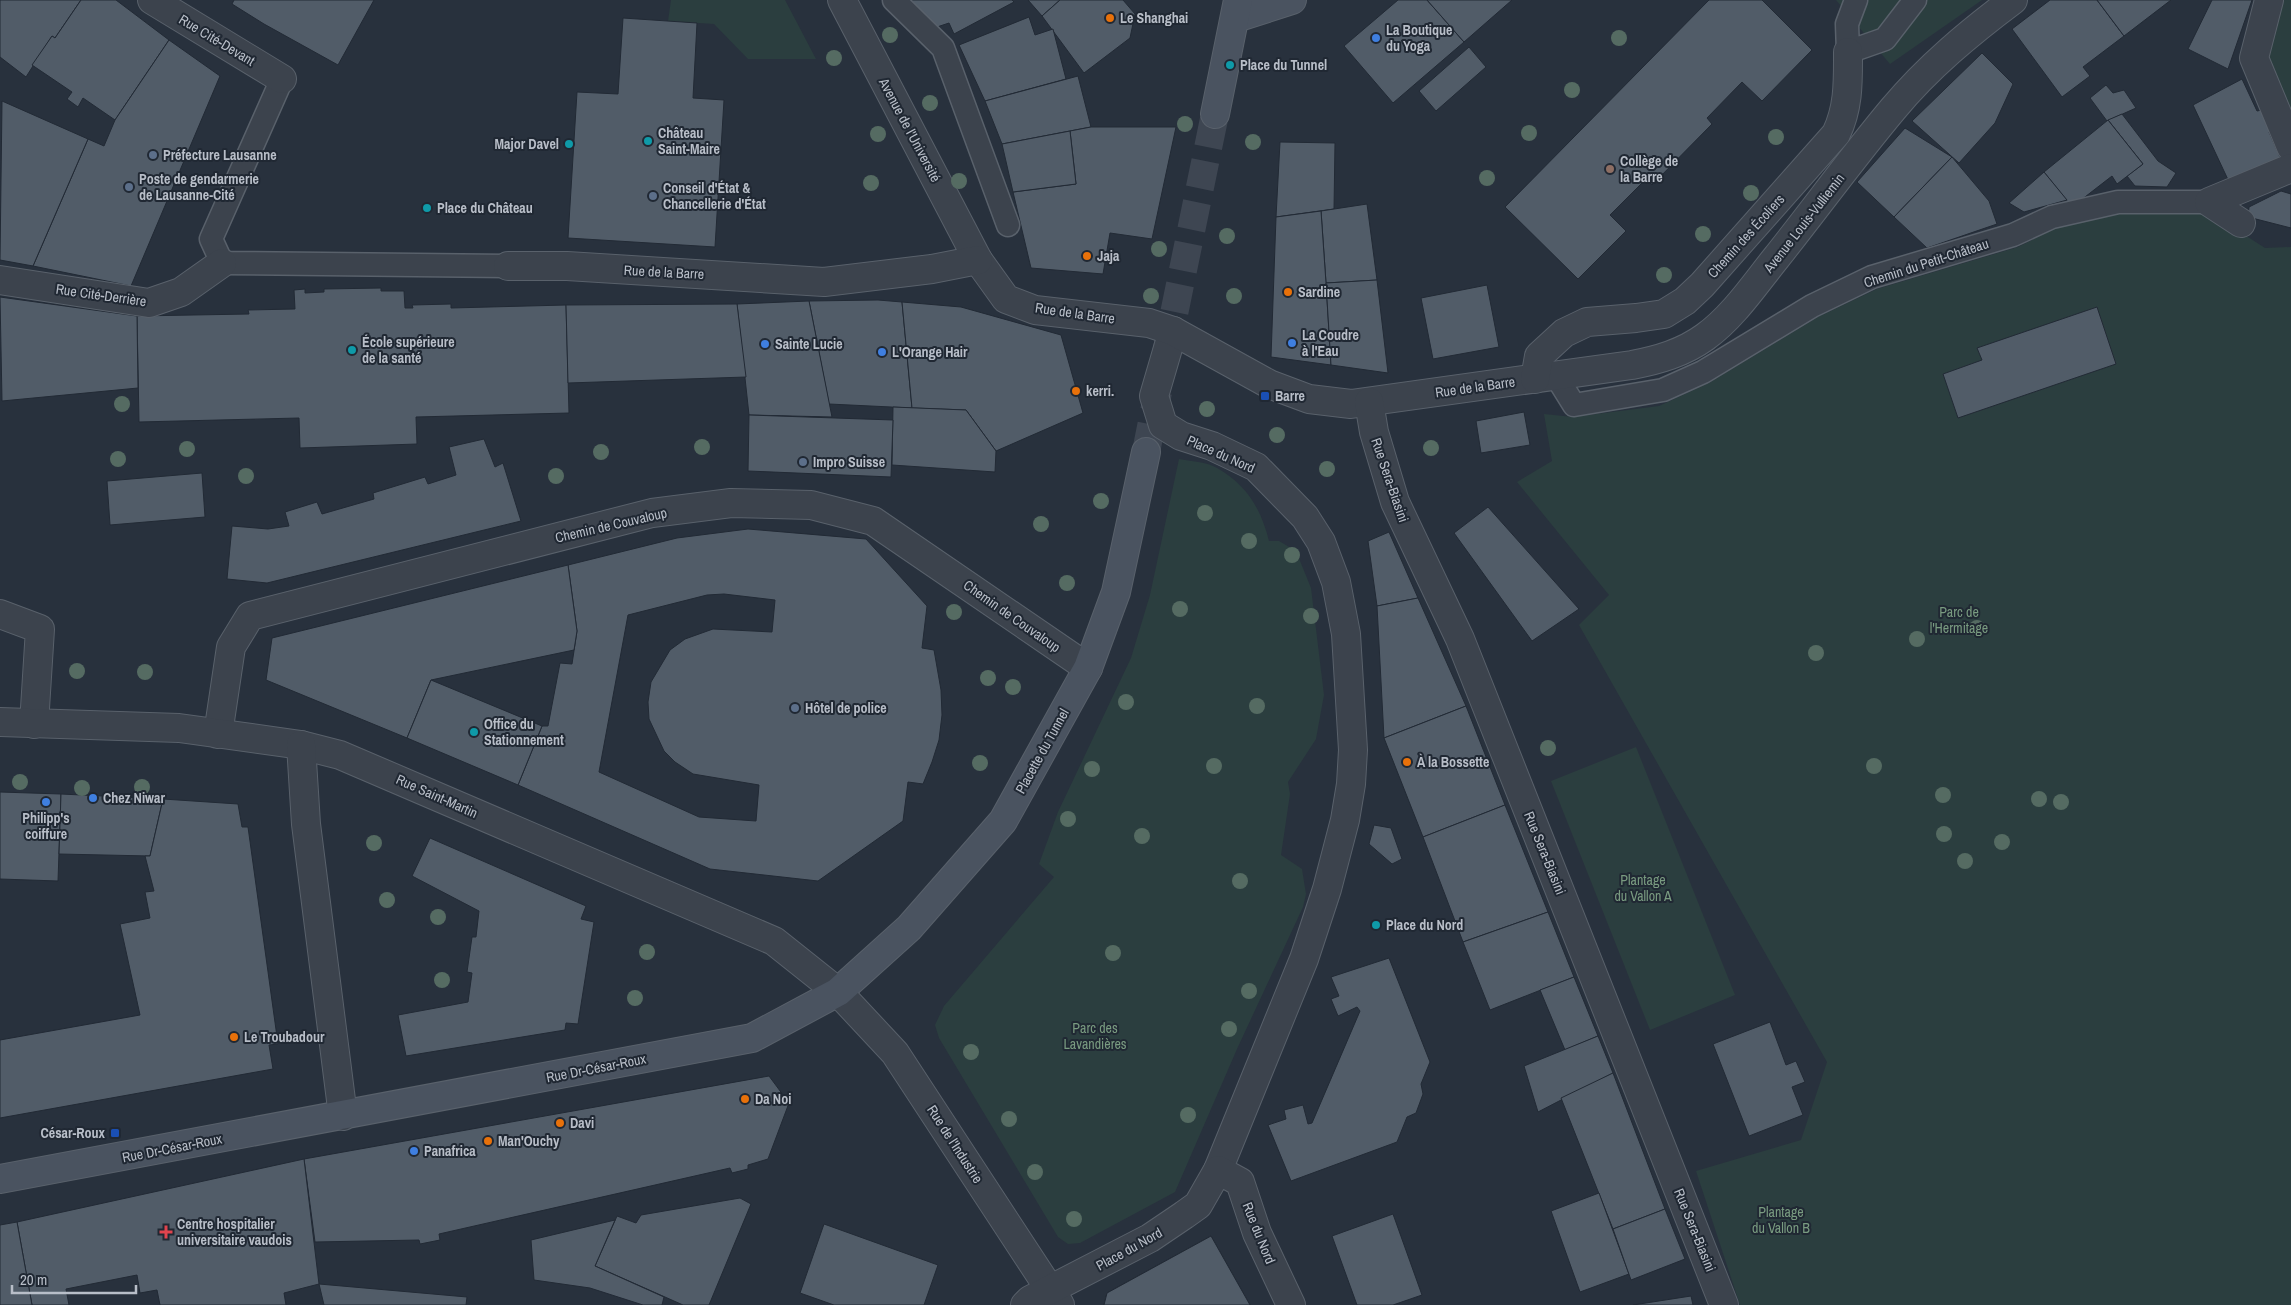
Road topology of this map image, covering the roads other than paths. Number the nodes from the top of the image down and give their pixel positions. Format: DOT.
graph roads {
  1 [pos="152,0"];
  2 [pos="842,0"];
  3 [pos="894,0"];
  4 [pos="1292,0"];
  5 [pos="1856,0"];
  6 [pos="1915,0"];
  7 [pos="2013,0"];
  8 [pos="2269,0"];
  9 [pos="1237,9"];
  10 [pos="1848,52"];
  11 [pos="282,79"];
  12 [pos="1215,114"];
  13 [pos="2291,147"];
  14 [pos="2291,168"];
  15 [pos="2210,202"];
  16 [pos="2240,223"];
  17 [pos="1008,225"];
  18 [pos="978,260"];
  19 [pos="222,263"];
  20 [pos="508,266"];
  21 [pos="0,280"];
  22 [pos="1173,331"];
  23 [pos="1546,377"];
  24 [pos="1369,402"];
  25 [pos="1146,452"];
  26 [pos="0,614"];
  27 [pos="0,627"];
  28 [pos="40,629"];
  29 [pos="1088,668"];
  30 [pos="0,722"];
  31 [pos="34,724"];
  32 [pos="218,734"];
  33 [pos="300,745"];
  34 [pos="838,992"];
  35 [pos="343,1116"];
  36 [pos="1218,1170"];
  37 [pos="0,1179"];
  38 [pos="1056,1298"];
  39 [pos="1724,1304"];
  40 [pos="1025,1305"];
  41 [pos="1291,1305"];
  1 -- 11 [label="street, Rue Cité-Devant"];
  2 -- 18 [label="street, Avenue de l'Université"];
  3 -- 17 [label="lane"];
  4 -- 9 [label="main road"];
  5 -- 10 [label="lane, Chemin des Écoliers"];
  6 -- 10 [label="lane"];
  7 -- 23 [label="street, Avenue Louis-Vulliemin"];
  8 -- 13 [label="street"];
  9 -- 12 [label="main road"];
  10 -- 23 [label="street, Chemin des Écoliers"];
  11 -- 19 [label="lane"];
  14 -- 15 [label="street, Chemin du Petit-Château"];
  15 -- 16 [label="street"];
  15 -- 23 [label="lane, Chemin du Petit-Château"];
  18 -- 20 [label="street, Rue de la Barre"];
  18 -- 22 [label="street, Rue de la Barre"];
  19 -- 20 [label="lane"];
  19 -- 21 [label="street, Rue Cité-Derrière"];
  22 -- 24 [label="street, Rue de la Barre"];
  22 -- 36 [label="street, Place du Nord"];
  23 -- 24 [label="street, Rue de la Barre"];
  24 -- 39 [label="street, Rue Sera-Biasini"];
  25 -- 29 [label="main road, Placette du Tunnel"];
  26 -- 28 [label="street"];
  27 -- 28 [label="street"];
  28 -- 31 [label="street"];
  29 -- 32 [label="street, Chemin de Couvaloup"];
  29 -- 34 [label="main road, Placette du Tunnel"];
  30 -- 31 [label="street, Rue Saint-Martin"];
  31 -- 32 [label="street, Rue Saint-Martin"];
  32 -- 33 [label="street, Rue Saint-Martin"];
  33 -- 34 [label="street, Rue Saint-Martin"];
  33 -- 35 [label="street"];
  34 -- 35 [label="main road, Rue Dr-César-Roux"];
  34 -- 38 [label="street, Rue de l'Industrie"];
  35 -- 37 [label="main road, Rue Dr-César-Roux"];
  36 -- 38 [label="street, Place du Nord"];
  36 -- 41 [label="street, Rue du Nord"];
  38 -- 40 [label="street, Place du Nord"];
}
